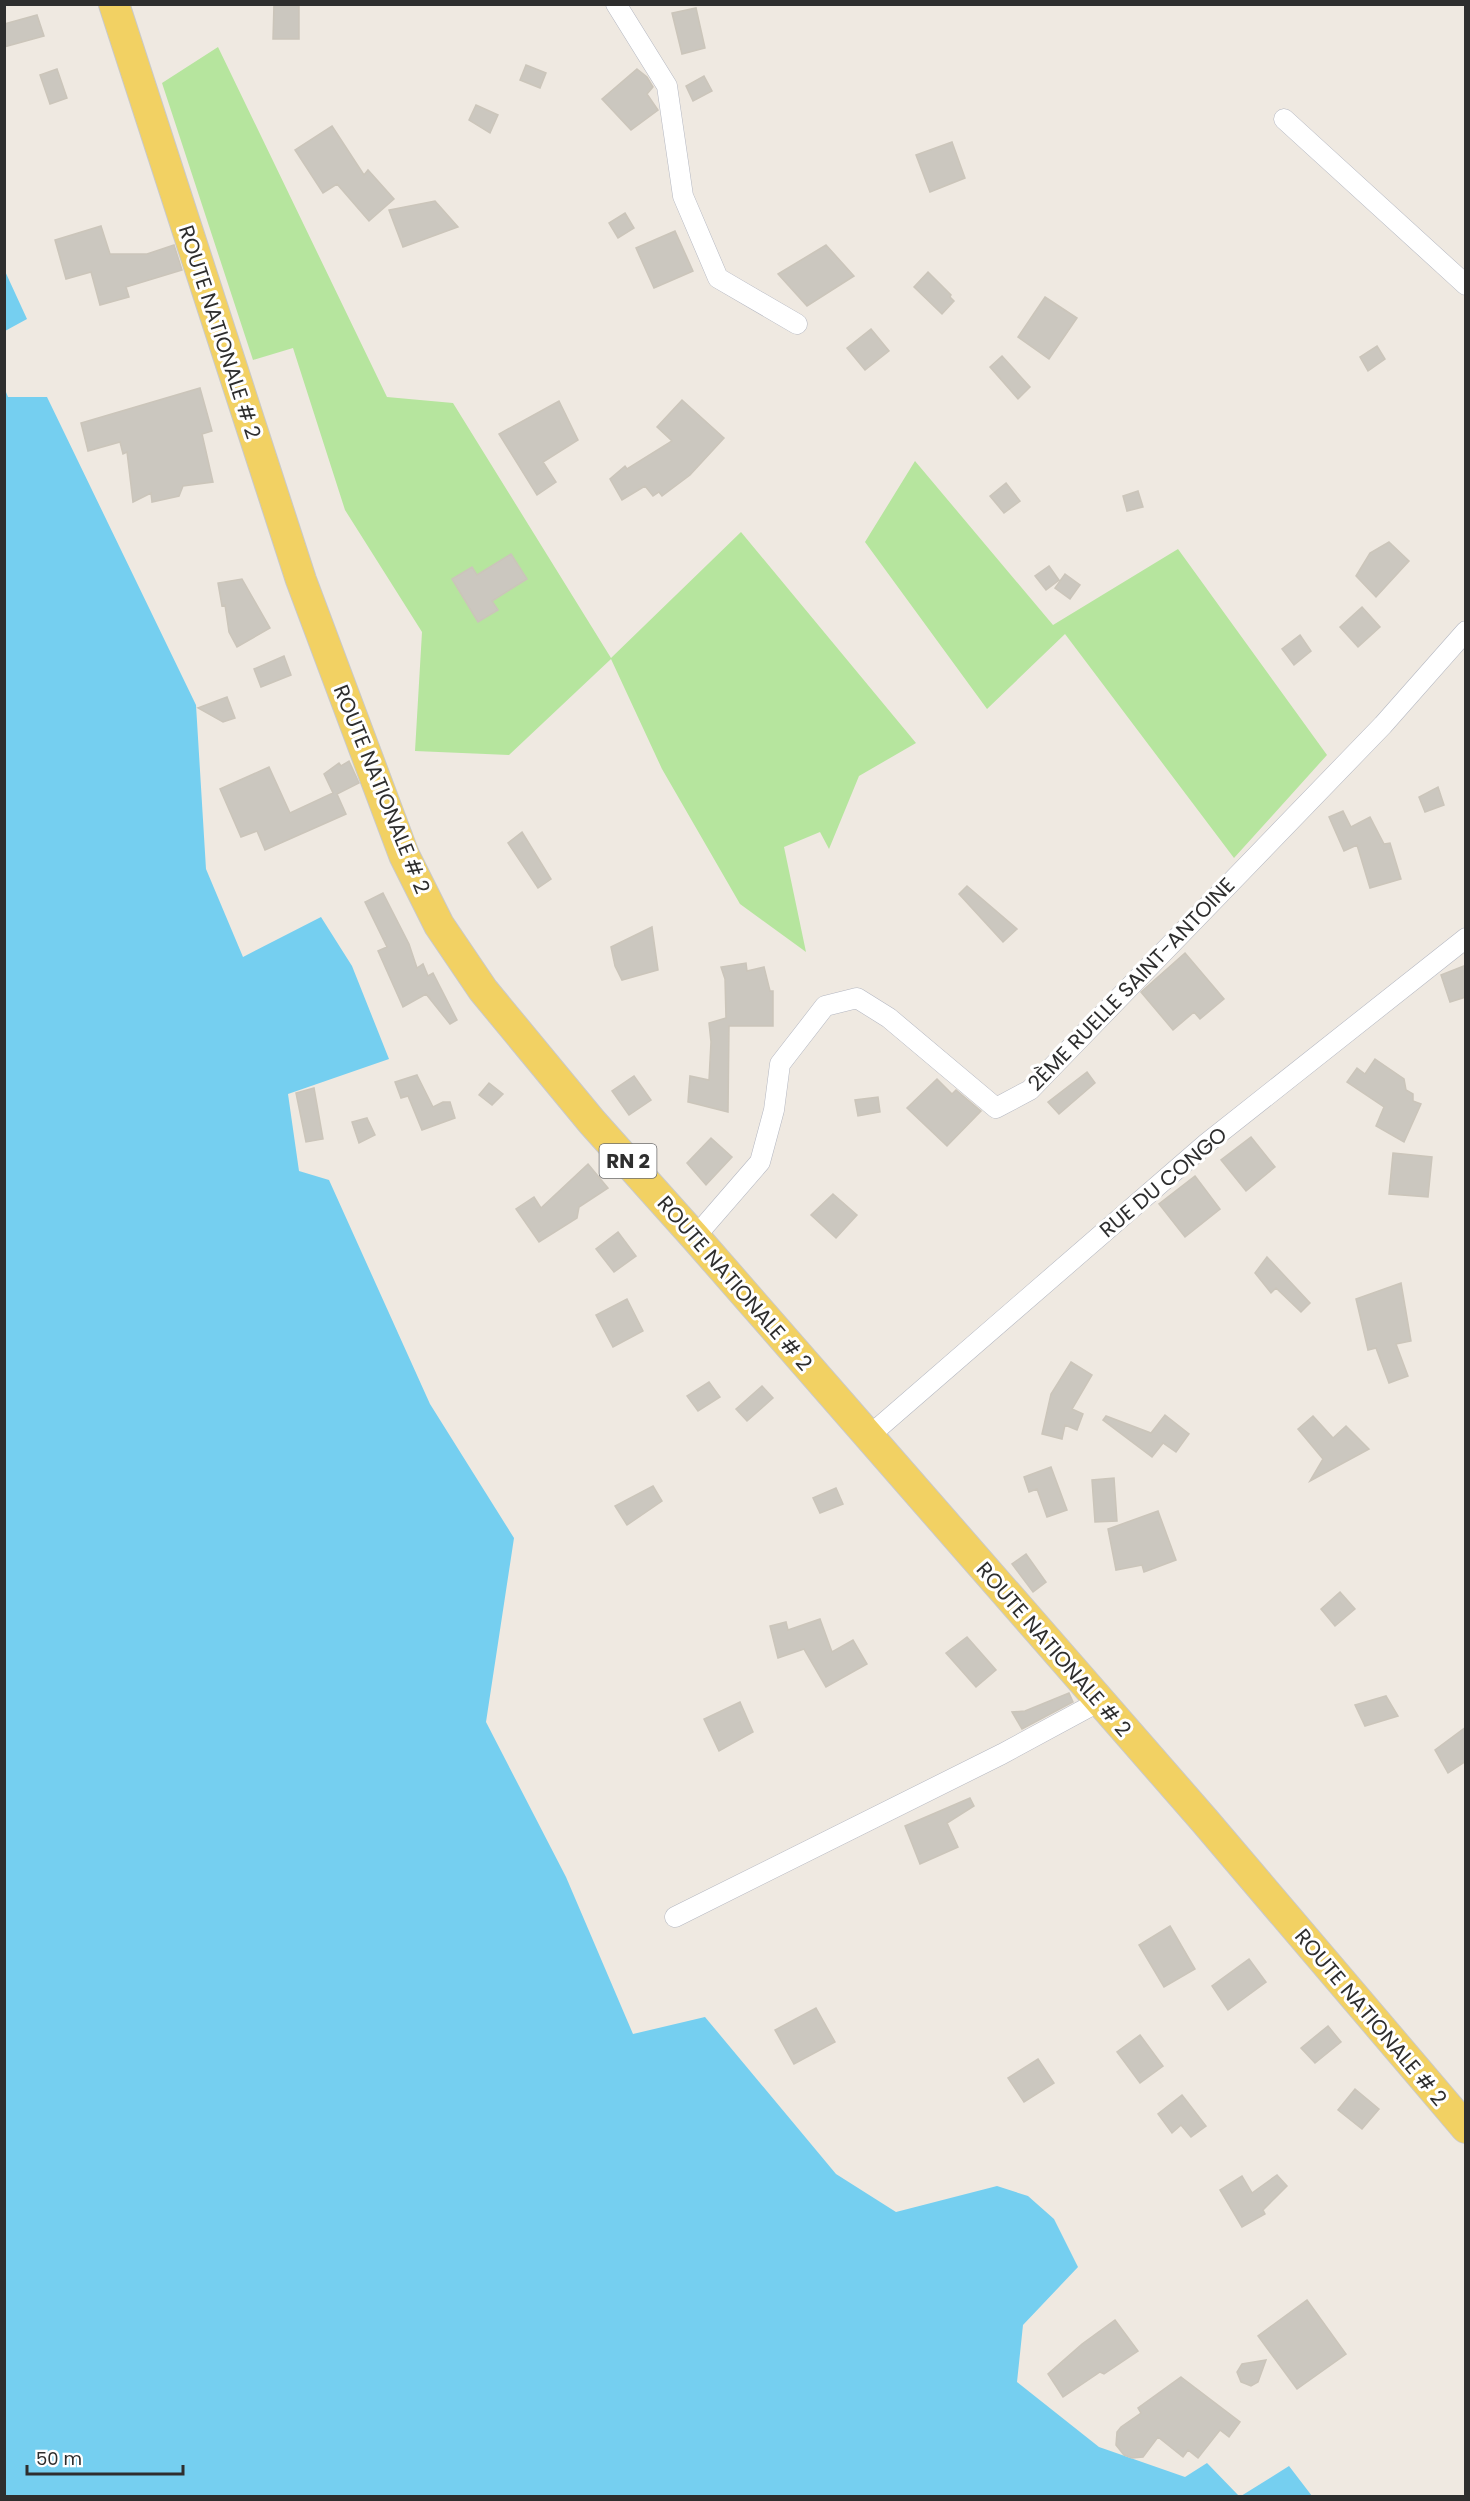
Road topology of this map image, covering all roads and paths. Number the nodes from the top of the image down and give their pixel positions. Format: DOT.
graph roads {
  1 [pos="114,4"];
  2 [pos="616,4"];
  3 [pos="1284,119"];
  4 [pos="1466,285"];
  5 [pos="797,324"];
  6 [pos="1463,640"];
  7 [pos="1466,938"];
  8 [pos="696,1237"];
  9 [pos="869,1436"];
  10 [pos="1100,1701"];
  11 [pos="675,1917"];
  12 [pos="1466,2128"];
  1 -- 8 [label="main road, ROUTE NATIONALE # 2 / RN 2"];
  2 -- 5 [label="street"];
  3 -- 4 [label="street"];
  6 -- 8 [label="street, 2ÈME RUELLE SAINT-ANTOINE"];
  7 -- 9 [label="street, RUE DU CONGO"];
  8 -- 9 [label="main road, ROUTE NATIONALE # 2 / RN 2"];
  9 -- 10 [label="main road, ROUTE NATIONALE # 2 / RN 2"];
  10 -- 11 [label="street"];
  10 -- 12 [label="main road, ROUTE NATIONALE # 2 / RN 2"];
}
